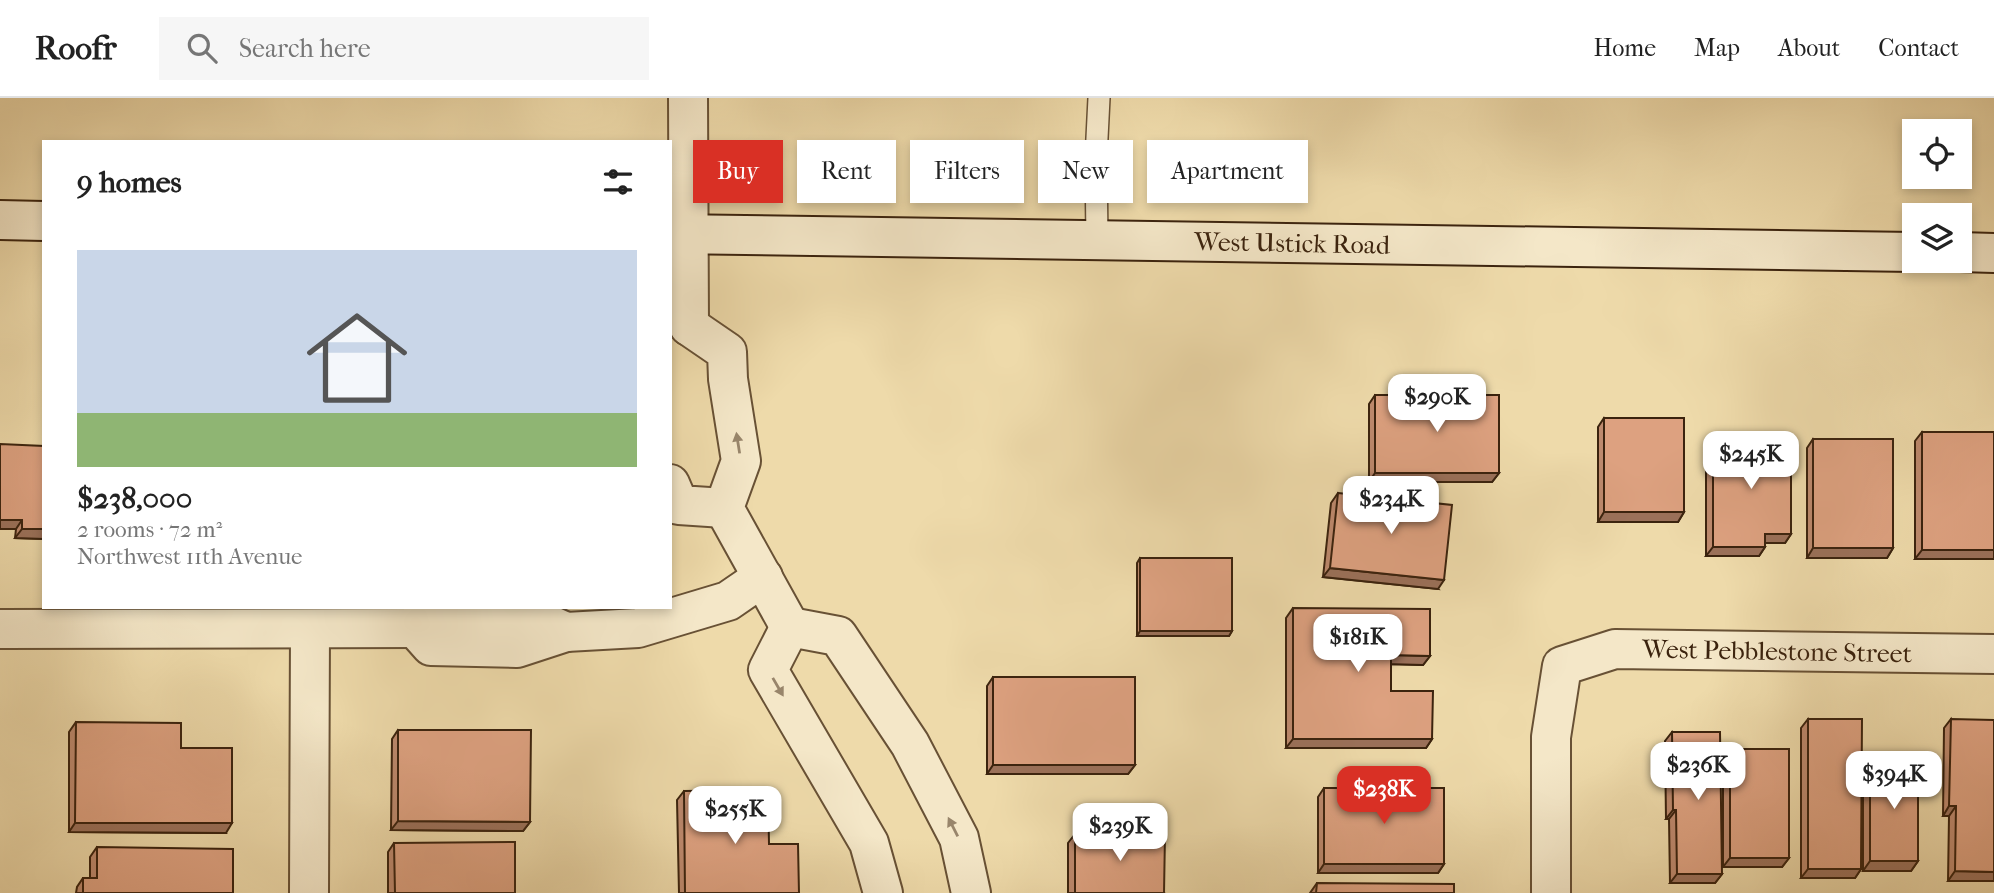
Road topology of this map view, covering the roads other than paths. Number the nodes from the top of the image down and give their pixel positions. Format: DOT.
graph roads {
  1 [pos="688,98"];
  2 [pos="1099,98"];
  3 [pos="0,220"];
  4 [pos="42,221"];
  5 [pos="679,234"];
  6 [pos="1097,240"];
  7 [pos="1902,252"];
  8 [pos="1972,252"];
  9 [pos="1994,253"];
  10 [pos="680,333"];
  11 [pos="672,489"];
  12 [pos="724,508"];
  13 [pos="763,577"];
  14 [pos="790,627"];
  15 [pos="0,629"];
  16 [pos="310,629"];
  17 [pos="1994,654"];
  18 [pos="309,893"];
  19 [pos="883,893"];
  20 [pos="971,893"];
  21 [pos="1551,893"];
  1 -- 5 [label="street"];
  2 -- 6 [label="lane"];
  3 -- 4 [label="street"];
  5 -- 6 [label="street, West Ustick Road"];
  5 -- 10 [label="street"];
  6 -- 7 [label="street, West Ustick Road"];
  8 -- 9 [label="street"];
  12 -- 10 [label="street, one-way"];
  11 -- 12 [label="street"];
  12 -- 13 [label="street"];
  13 -- 14 [label="street"];
  13 -- 16 [label="street"];
  14 -- 19 [label="street, one-way"];
  20 -- 14 [label="street, one-way"];
  15 -- 16 [label="street"];
  16 -- 18 [label="street"];
  17 -- 21 [label="street, West Pebblestone Street"];
}
